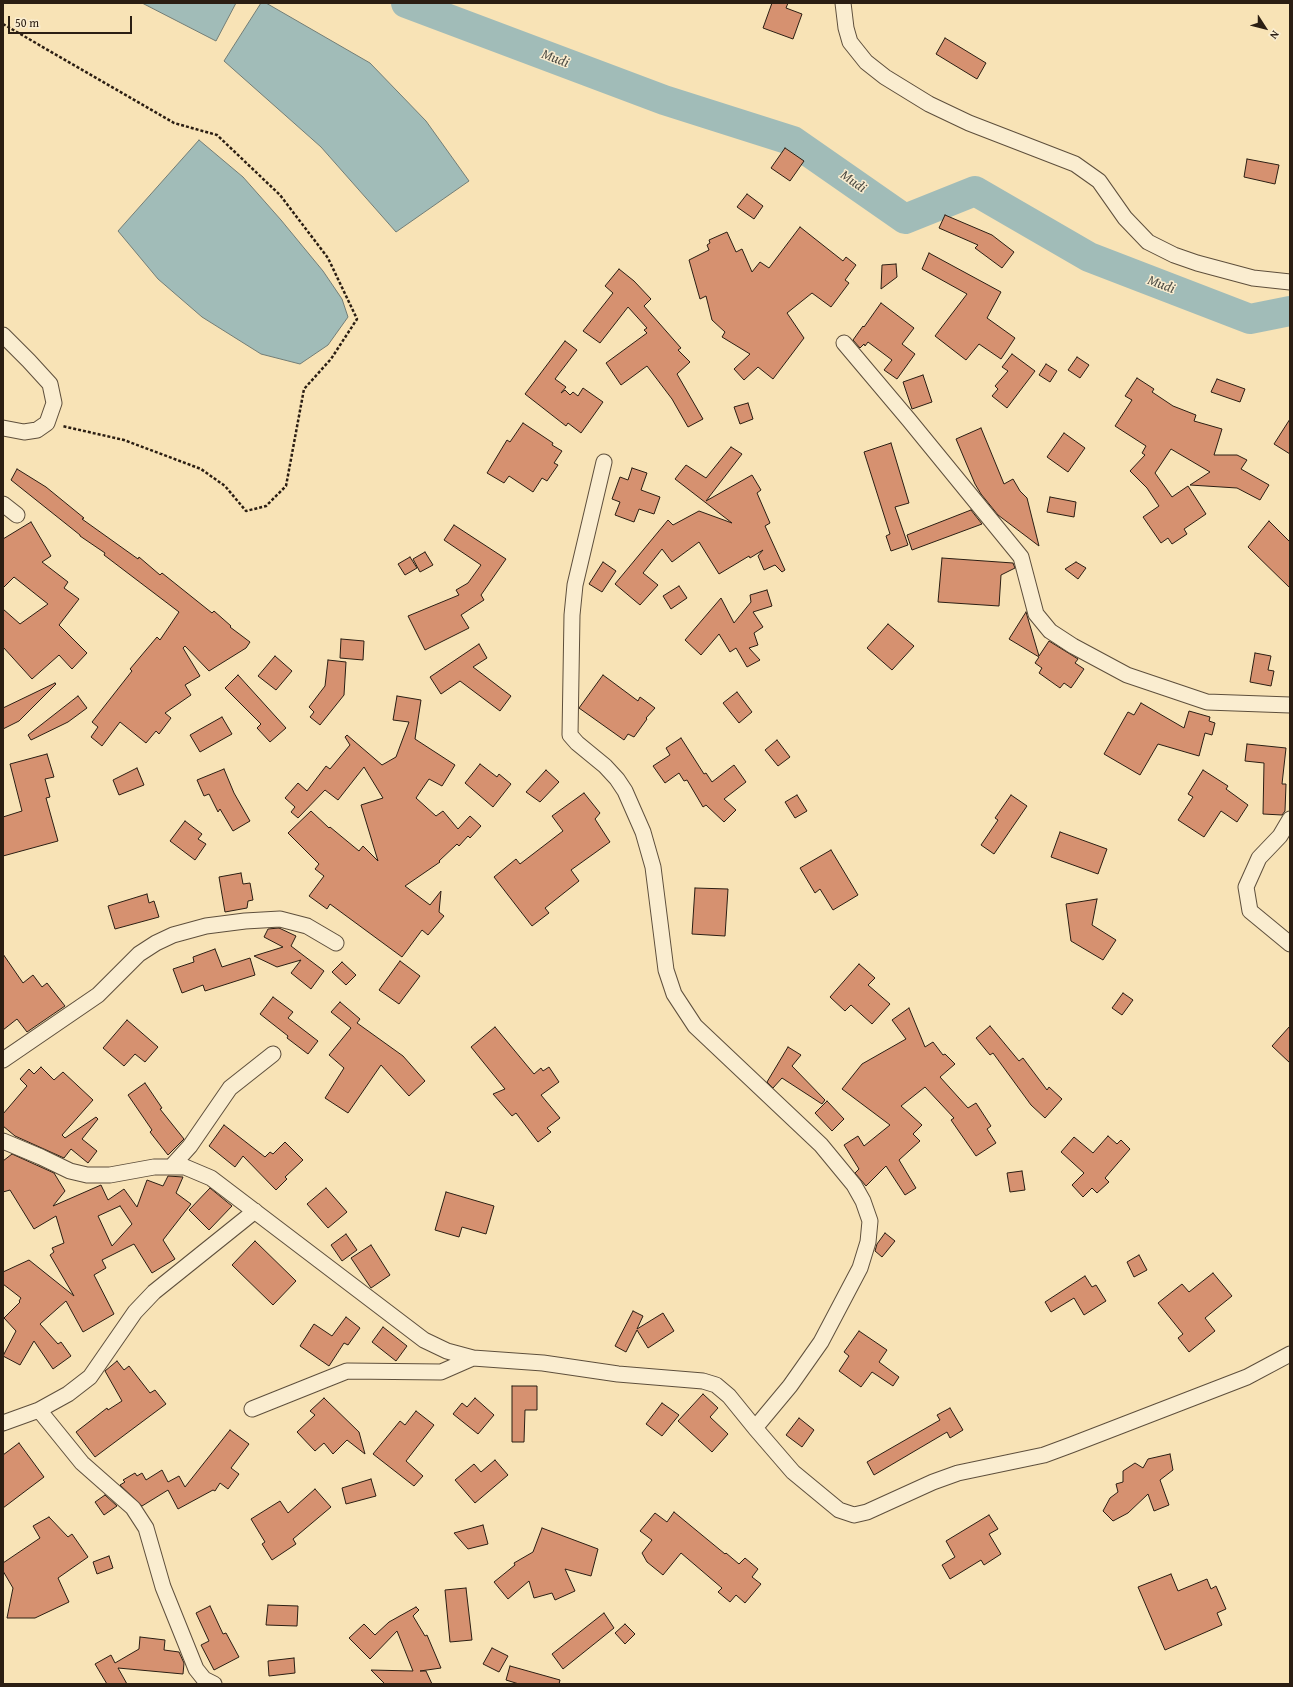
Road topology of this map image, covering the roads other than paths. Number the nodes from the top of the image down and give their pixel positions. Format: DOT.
graph roads {
  1 [pos="843,3"];
  2 [pos="1290,282"];
  3 [pos="3,334"];
  4 [pos="844,343"];
  5 [pos="3,428"];
  6 [pos="604,462"];
  7 [pos="3,504"];
  8 [pos="17,515"];
  9 [pos="1290,705"];
  10 [pos="1290,819"];
  11 [pos="336,943"];
  12 [pos="1290,944"];
  13 [pos="273,1054"];
  14 [pos="3,1060"];
  15 [pos="3,1141"];
  16 [pos="171,1167"];
  17 [pos="255,1211"];
  18 [pos="1290,1354"];
  19 [pos="472,1358"];
  20 [pos="252,1409"];
  21 [pos="39,1410"];
  22 [pos="3,1423"];
  23 [pos="755,1428"];
  24 [pos="214,1684"];
  1 -- 2 [label="street"];
  3 -- 5 [label="street"];
  4 -- 9 [label="street"];
  6 -- 23 [label="street"];
  7 -- 8 [label="street"];
  10 -- 12 [label="street"];
  11 -- 14 [label="street"];
  13 -- 16 [label="street"];
  15 -- 16 [label="street"];
  16 -- 17 [label="street"];
  17 -- 19 [label="street"];
  17 -- 21 [label="street"];
  18 -- 23 [label="street"];
  19 -- 20 [label="street"];
  19 -- 23 [label="street"];
  21 -- 22 [label="street"];
  21 -- 24 [label="street"];
}
